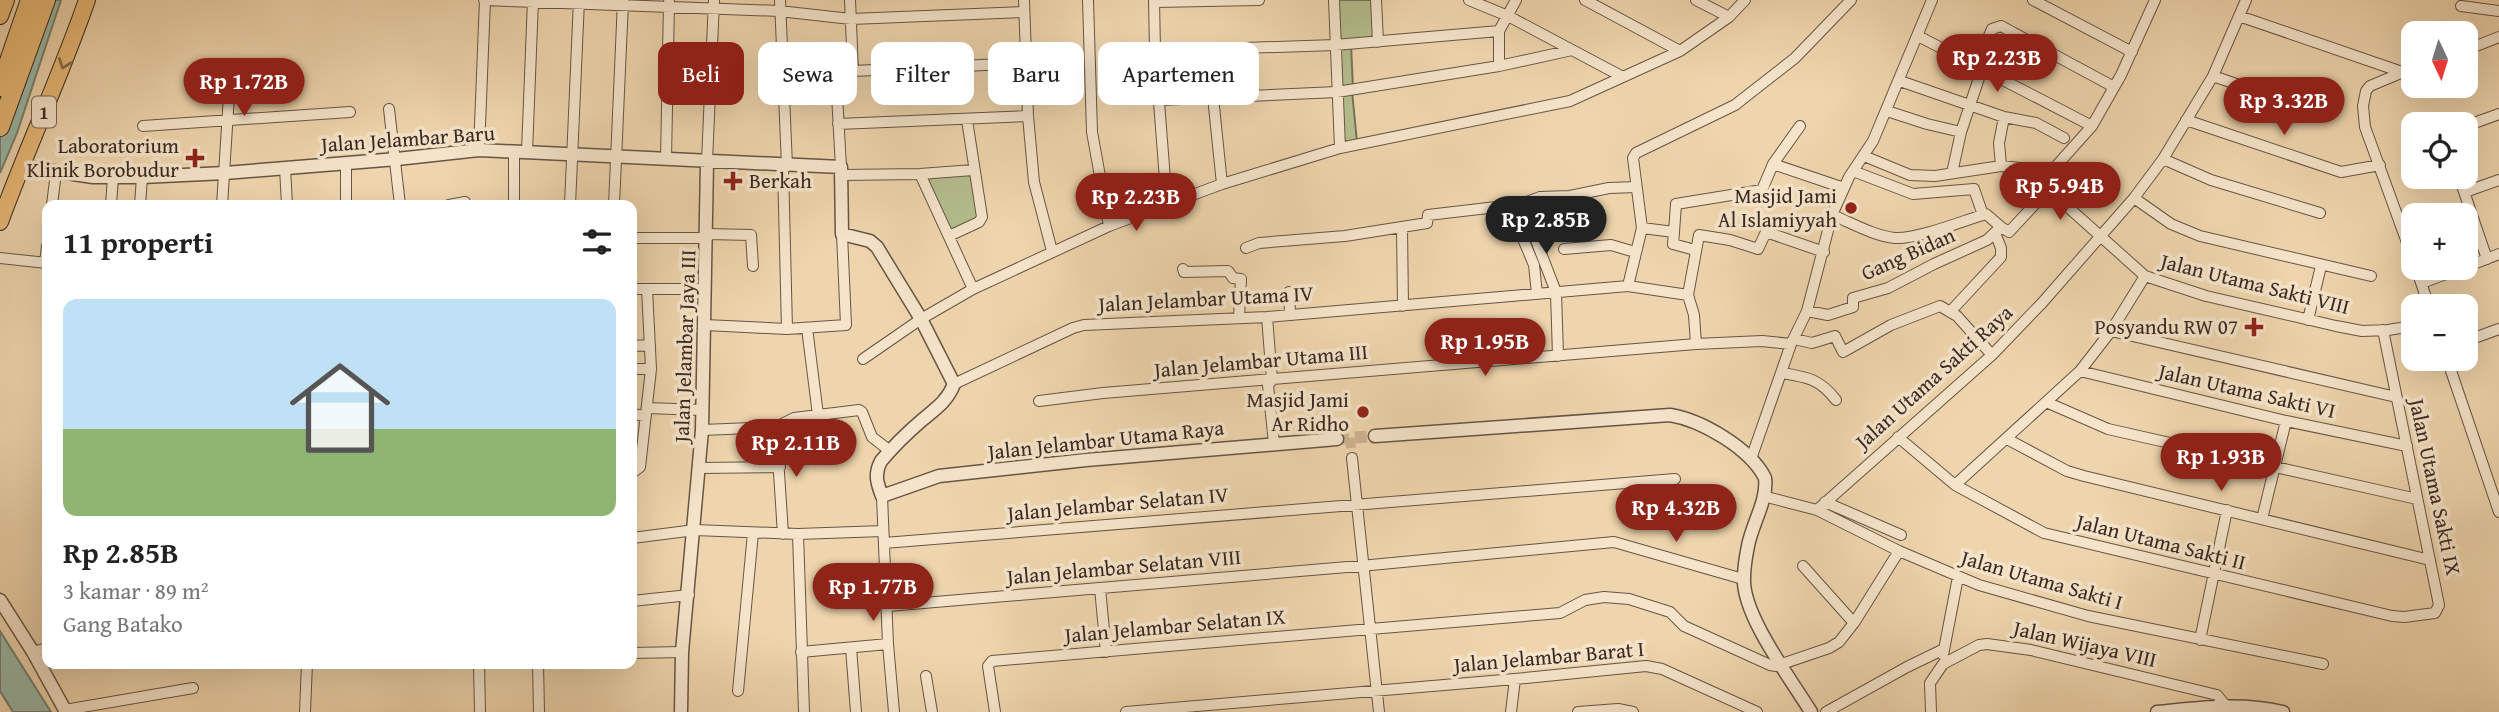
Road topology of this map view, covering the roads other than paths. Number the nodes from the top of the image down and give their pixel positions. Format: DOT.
graph roads {
  1 [pos="6,0"];
  2 [pos="30,0"];
  3 [pos="46,0"];
  4 [pos="87,0"];
  5 [pos="485,0"];
  6 [pos="850,0"];
  7 [pos="1024,0"];
  8 [pos="1088,0"];
  9 [pos="1259,0"];
  10 [pos="1334,0"];
  11 [pos="1376,0"];
  12 [pos="1469,0"];
  13 [pos="1516,0"];
  14 [pos="1585,0"];
  15 [pos="1696,0"];
  16 [pos="1745,0"];
  17 [pos="1850,0"];
  18 [pos="1932,0"];
  19 [pos="2033,0"];
  20 [pos="2155,0"];
  21 [pos="2246,0"];
  22 [pos="533,1"];
  23 [pos="1154,1"];
  24 [pos="579,2"];
  25 [pos="623,2"];
  26 [pos="669,3"];
  27 [pos="714,4"];
  28 [pos="780,6"];
  29 [pos="2461,6"];
  30 [pos="2499,11"];
  31 [pos="1024,12"];
  32 [pos="0,16"];
  33 [pos="1508,16"];
  34 [pos="2239,16"];
  35 [pos="1729,17"];
  36 [pos="850,19"];
  37 [pos="1499,31"];
  38 [pos="1918,36"];
  39 [pos="2499,37"];
  40 [pos="851,42"];
  41 [pos="1025,42"];
  42 [pos="1155,42"];
  43 [pos="1378,43"];
  44 [pos="1335,45"];
  45 [pos="2478,45"];
  46 [pos="1259,48"];
  47 [pos="1572,50"];
  48 [pos="1680,51"];
  49 [pos="2132,52"];
  50 [pos="232,64"];
  51 [pos="988,65"];
  52 [pos="1499,66"];
  53 [pos="1979,67"];
  54 [pos="857,71"];
  55 [pos="2401,72"];
  56 [pos="2401,72"];
  57 [pos="2213,76"];
  58 [pos="1623,77"];
  59 [pos="1900,81"];
  60 [pos="0,87"];
  61 [pos="2114,87"];
  62 [pos="1337,92"];
  63 [pos="1259,95"];
  64 [pos="2291,103"];
  65 [pos="1969,104"];
  66 [pos="837,105"];
  67 [pos="1028,105"];
  68 [pos="1158,105"];
  69 [pos="1214,105"];
  70 [pos="389,109"];
  71 [pos="1887,111"];
  72 [pos="350,112"];
  73 [pos="2499,114"];
  74 [pos="1028,116"];
  75 [pos="2004,117"];
  76 [pos="967,120"];
  77 [pos="2186,120"];
  78 [pos="228,121"];
  79 [pos="2478,121"];
  80 [pos="838,124"];
  81 [pos="2092,125"];
  82 [pos="1800,126"];
  83 [pos="0,127"];
  84 [pos="143,127"];
  85 [pos="1961,132"];
  86 [pos="2064,138"];
  87 [pos="1340,148"];
  88 [pos="479,150"];
  89 [pos="521,152"];
  90 [pos="572,156"];
  91 [pos="1864,156"];
  92 [pos="617,158"];
  93 [pos="397,159"];
  94 [pos="666,159"];
  95 [pos="2163,159"];
  96 [pos="707,162"];
  97 [pos="346,163"];
  98 [pos="1773,164"];
  99 [pos="2380,165"];
  100 [pos="21,166"];
  101 [pos="785,166"];
  102 [pos="2001,166"];
  103 [pos="285,168"];
  104 [pos="973,170"];
  105 [pos="841,171"];
  106 [pos="56,172"];
  107 [pos="1853,172"];
  108 [pos="225,173"];
  109 [pos="1952,173"];
  110 [pos="920,174"];
  111 [pos="113,177"];
  112 [pos="142,177"];
  113 [pos="2499,180"];
  114 [pos="1222,184"];
  115 [pos="2044,186"];
  116 [pos="1636,187"];
  117 [pos="1844,188"];
  118 [pos="2464,189"];
  119 [pos="2465,192"];
  120 [pos="2134,198"];
  121 [pos="53,200"];
  122 [pos="111,200"];
  123 [pos="140,200"];
  124 [pos="222,200"];
  125 [pos="287,200"];
  126 [pos="346,200"];
  127 [pos="400,200"];
  128 [pos="515,200"];
  129 [pos="570,200"];
  130 [pos="614,200"];
  131 [pos="1522,204"];
  132 [pos="1167,205"];
  133 [pos="2320,213"];
  134 [pos="1832,215"];
  135 [pos="1983,215"];
  136 [pos="0,222"];
  137 [pos="2401,225"];
  138 [pos="1109,226"];
  139 [pos="1402,227"];
  140 [pos="1642,228"];
  141 [pos="1998,230"];
  142 [pos="1674,232"];
  143 [pos="842,234"];
  144 [pos="1521,234"];
  145 [pos="707,236"];
  146 [pos="949,236"];
  147 [pos="637,238"];
  148 [pos="2100,238"];
  149 [pos="1246,248"];
  150 [pos="1564,249"];
  151 [pos="1695,250"];
  152 [pos="1052,251"];
  153 [pos="1635,252"];
  154 [pos="1824,252"];
  155 [pos="2499,254"];
  156 [pos="0,258"];
  157 [pos="2487,259"];
  158 [pos="2478,262"];
  159 [pos="42,263"];
  160 [pos="753,266"];
  161 [pos="2321,266"];
  162 [pos="1183,269"];
  163 [pos="2145,276"];
  164 [pos="2371,276"];
  165 [pos="2421,280"];
  166 [pos="2430,280"];
  167 [pos="2422,283"];
  168 [pos="1628,286"];
  169 [pos="637,289"];
  170 [pos="647,289"];
  171 [pos="705,289"];
  172 [pos="974,289"];
  173 [pos="1289,292"];
  174 [pos="1556,292"];
  175 [pos="1537,294"];
  176 [pos="2425,294"];
  177 [pos="1688,295"];
  178 [pos="1403,306"];
  179 [pos="1807,311"];
  180 [pos="1950,312"];
  181 [pos="1290,314"];
  182 [pos="1267,317"];
  183 [pos="1239,318"];
  184 [pos="920,319"];
  185 [pos="2308,320"];
  186 [pos="705,325"];
  187 [pos="807,328"];
  188 [pos="2401,328"];
  189 [pos="2499,329"];
  190 [pos="787,330"];
  191 [pos="2383,330"];
  192 [pos="2111,331"];
  193 [pos="2478,337"];
  194 [pos="1792,341"];
  195 [pos="1696,344"];
  196 [pos="650,345"];
  197 [pos="637,346"];
  198 [pos="1992,355"];
  199 [pos="1558,356"];
  200 [pos="863,359"];
  201 [pos="637,369"];
  202 [pos="651,369"];
  203 [pos="2080,371"];
  204 [pos="2451,371"];
  205 [pos="1782,373"];
  206 [pos="1272,380"];
  207 [pos="954,384"];
  208 [pos="2396,397"];
  209 [pos="1836,400"];
  210 [pos="1040,401"];
  211 [pos="2046,402"];
  212 [pos="702,410"];
  213 [pos="647,412"];
  214 [pos="637,413"];
  215 [pos="818,415"];
  216 [pos="2286,421"];
  217 [pos="776,427"];
  218 [pos="702,430"];
  219 [pos="1375,436"];
  220 [pos="1898,437"];
  221 [pos="1337,439"];
  222 [pos="2007,439"];
  223 [pos="1275,443"];
  224 [pos="2407,446"];
  225 [pos="890,451"];
  226 [pos="1352,458"];
  227 [pos="1751,459"];
  228 [pos="780,467"];
  229 [pos="700,468"];
  230 [pos="2276,468"];
  231 [pos="637,469"];
  232 [pos="1675,480"];
  233 [pos="1955,485"];
  234 [pos="882,496"];
  235 [pos="1763,496"];
  236 [pos="2417,499"];
  237 [pos="1355,504"];
  238 [pos="1821,506"];
  239 [pos="2227,510"];
  240 [pos="2499,512"];
  241 [pos="2262,519"];
  242 [pos="695,530"];
  243 [pos="883,531"];
  244 [pos="753,533"];
  245 [pos="783,534"];
  246 [pos="798,534"];
  247 [pos="1901,535"];
  248 [pos="637,537"];
  249 [pos="884,543"];
  250 [pos="1899,551"];
  251 [pos="2430,560"];
  252 [pos="1362,566"];
  253 [pos="1803,566"];
  254 [pos="2213,575"];
  255 [pos="1958,577"];
  256 [pos="1743,579"];
  257 [pos="1100,588"];
  258 [pos="689,595"];
  259 [pos="0,600"];
  260 [pos="637,600"];
  261 [pos="888,606"];
  262 [pos="2439,610"];
  263 [pos="1854,623"];
  264 [pos="1369,628"];
  265 [pos="2200,640"];
  266 [pos="888,644"];
  267 [pos="851,648"];
  268 [pos="42,649"];
  269 [pos="1942,650"];
  270 [pos="33,652"];
  271 [pos="682,652"];
  272 [pos="801,652"];
  273 [pos="1106,652"];
  274 [pos="637,653"];
  275 [pos="1943,664"];
  276 [pos="2323,664"];
  277 [pos="1782,665"];
  278 [pos="42,669"];
  279 [pos="42,669"];
  280 [pos="307,669"];
  281 [pos="479,669"];
  282 [pos="538,669"];
  283 [pos="926,676"];
  284 [pos="1515,679"];
  285 [pos="193,688"];
  286 [pos="738,691"];
  287 [pos="1376,691"];
  288 [pos="1244,707"];
  289 [pos="2226,709"];
  290 [pos="65,711"];
  291 [pos="305,712"];
  292 [pos="480,712"];
  293 [pos="539,712"];
  294 [pos="681,712"];
  295 [pos="804,712"];
  296 [pos="856,712"];
  297 [pos="894,712"];
  298 [pos="932,712"];
  299 [pos="995,712"];
  300 [pos="1126,712"];
  301 [pos="1379,712"];
  302 [pos="1511,712"];
  303 [pos="1578,712"];
  304 [pos="1633,712"];
  305 [pos="1758,712"];
  306 [pos="1811,712"];
  307 [pos="1826,712"];
  308 [pos="1931,712"];
  309 [pos="2157,712"];
  310 [pos="2164,712"];
  311 [pos="2283,712"];
  1 -- 32 [label="highway"];
  2 -- 60 [label="highway"];
  3 -- 83 [label="highway"];
  4 -- 100 [label="highway, 1, one-way"];
  5 -- 22 [label="street"];
  5 -- 88 [label="street"];
  6 -- 36 [label="street"];
  7 -- 31 [label="street"];
  8 -- 138 [label="street"];
  9 -- 23 [label="street"];
  10 -- 44 [label="street"];
  11 -- 43 [label="street"];
  12 -- 33 [label="street"];
  13 -- 33 [label="street"];
  14 -- 48 [label="street"];
  15 -- 35 [label="street"];
  16 -- 35 [label="street"];
  17 -- 116 [label="street"];
  18 -- 38 [label="street"];
  19 -- 49 [label="street"];
  20 -- 49 [label="street"];
  21 -- 34 [label="street, Jalan Utama Sakti Raya"];
  22 -- 24 [label="street"];
  22 -- 89 [label="street"];
  23 -- 42 [label="street"];
  24 -- 25 [label="street"];
  24 -- 90 [label="street"];
  25 -- 26 [label="street"];
  25 -- 92 [label="street"];
  26 -- 27 [label="street"];
  26 -- 94 [label="street"];
  27 -- 28 [label="street"];
  27 -- 96 [label="street"];
  28 -- 36 [label="street"];
  28 -- 101 [label="street"];
  29 -- 30 [label="street"];
  31 -- 36 [label="street"];
  31 -- 41 [label="street"];
  33 -- 37 [label="street"];
  33 -- 47 [label="street"];
  34 -- 55 [label="street"];
  34 -- 57 [label="street, Jalan Utama Sakti Raya"];
  35 -- 48 [label="street"];
  36 -- 40 [label="street"];
  37 -- 43 [label="street"];
  37 -- 52 [label="street"];
  38 -- 53 [label="street"];
  38 -- 59 [label="street"];
  39 -- 45 [label="street"];
  43 -- 44 [label="street"];
  44 -- 46 [label="street"];
  44 -- 62 [label="street"];
  47 -- 52 [label="street"];
  47 -- 58 [label="street"];
  48 -- 58 [label="street"];
  49 -- 61 [label="street"];
  50 -- 78 [label="street"];
  51 -- 54 [label="street"];
  52 -- 62 [label="street"];
  53 -- 61 [label="street"];
  53 -- 65 [label="street"];
  53 -- 81 [label="street"];
  56 -- 99 [label="street"];
  57 -- 64 [label="street"];
  57 -- 77 [label="street, Jalan Utama Sakti Raya"];
  58 -- 87 [label="street"];
  59 -- 65 [label="street"];
  59 -- 71 [label="street"];
  61 -- 81 [label="street"];
  62 -- 63 [label="street"];
  62 -- 87 [label="street"];
  65 -- 75 [label="street"];
  65 -- 85 [label="street"];
  66 -- 80 [label="street"];
  67 -- 74 [label="street"];
  68 -- 132 [label="street"];
  69 -- 114 [label="street"];
  70 -- 93 [label="street"];
  71 -- 85 [label="street"];
  71 -- 91 [label="street"];
  72 -- 78 [label="street"];
  73 -- 79 [label="street"];
  74 -- 76 [label="street"];
  74 -- 152 [label="street"];
  75 -- 86 [label="street"];
  75 -- 102 [label="street"];
  76 -- 80 [label="street"];
  76 -- 104 [label="street"];
  77 -- 95 [label="street, Jalan Utama Sakti Raya"];
  77 -- 99 [label="street"];
  78 -- 84 [label="street"];
  78 -- 108 [label="street"];
  80 -- 105 [label="street"];
  81 -- 115 [label="street"];
  82 -- 98 [label="street"];
  85 -- 109 [label="street"];
  87 -- 114 [label="street"];
  88 -- 89 [label="street, Jalan Jelambar Baru"];
  88 -- 93 [label="street, Jalan Jelambar Baru"];
  89 -- 90 [label="street, Jalan Jelambar Baru"];
  89 -- 128 [label="street"];
  90 -- 92 [label="street, Jalan Jelambar Baru"];
  90 -- 129 [label="street"];
  91 -- 107 [label="street"];
  91 -- 109 [label="street"];
  92 -- 94 [label="street, Jalan Jelambar Baru"];
  92 -- 130 [label="street"];
  93 -- 97 [label="street, Jalan Jelambar Baru"];
  93 -- 127 [label="street"];
  94 -- 96 [label="street, Jalan Jelambar Baru"];
  95 -- 120 [label="street, Jalan Utama Sakti Raya"];
  95 -- 133 [label="street"];
  96 -- 101 [label="street, Jalan Jelambar Baru"];
  96 -- 145 [label="street, Jalan Jelambar Jaya III"];
  97 -- 103 [label="street, Jalan Jelambar Baru"];
  97 -- 126 [label="street"];
  98 -- 117 [label="street"];
  98 -- 142 [label="street"];
  99 -- 137 [label="street"];
  100 -- 106 [label="street, Jalan Jelambar Baru"];
  100 -- 136 [label="highway, 1"];
  101 -- 105 [label="street, Jalan Jelambar Baru"];
  101 -- 190 [label="street"];
  102 -- 109 [label="street"];
  102 -- 115 [label="street, Jalan Utama Sakti VIII"];
  103 -- 108 [label="street, Jalan Jelambar Baru"];
  103 -- 125 [label="street"];
  104 -- 110 [label="street"];
  104 -- 146 [label="street"];
  105 -- 110 [label="street"];
  105 -- 143 [label="street"];
  106 -- 111 [label="street, Jalan Jelambar Baru"];
  106 -- 121 [label="street"];
  107 -- 117 [label="street"];
  107 -- 135 [label="street"];
  108 -- 112 [label="street, Jalan Jelambar Baru"];
  108 -- 124 [label="street"];
  110 -- 146 [label="street"];
  111 -- 112 [label="street, Jalan Jelambar Baru"];
  111 -- 122 [label="street"];
  112 -- 123 [label="street"];
  113 -- 119 [label="street"];
  114 -- 132 [label="street"];
  115 -- 141 [label="street, Gang Bidan"];
  115 -- 148 [label="street, Jalan Utama Sakti VIII"];
  116 -- 131 [label="street"];
  116 -- 140 [label="street"];
  117 -- 134 [label="street"];
  118 -- 119 [label="street"];
  119 -- 157 [label="street"];
  120 -- 148 [label="street, Jalan Utama Sakti Raya"];
  120 -- 161 [label="street"];
  131 -- 139 [label="street"];
  131 -- 174 [label="street"];
  132 -- 138 [label="street"];
  134 -- 135 [label="street"];
  134 -- 154 [label="street"];
  135 -- 141 [label="street"];
  138 -- 152 [label="street"];
  139 -- 149 [label="street"];
  139 -- 178 [label="street"];
  140 -- 142 [label="street"];
  140 -- 153 [label="street"];
  141 -- 179 [label="street, Gang Bidan"];
  141 -- 180 [label="street"];
  142 -- 151 [label="street"];
  143 -- 184 [label="street"];
  143 -- 187 [label="street"];
  144 -- 175 [label="street"];
  145 -- 147 [label="street"];
  145 -- 160 [label="street"];
  145 -- 171 [label="street, Jalan Jelambar Jaya III"];
  146 -- 172 [label="street"];
  148 -- 163 [label="street, Jalan Utama Sakti VIII"];
  148 -- 198 [label="street, Jalan Utama Sakti Raya"];
  150 -- 153 [label="street"];
  151 -- 154 [label="street"];
  151 -- 177 [label="street"];
  152 -- 172 [label="street"];
  153 -- 168 [label="street"];
  154 -- 179 [label="street"];
  155 -- 157 [label="street"];
  156 -- 159 [label="street"];
  157 -- 158 [label="street"];
  161 -- 164 [label="street"];
  161 -- 185 [label="street"];
  162 -- 183 [label="street"];
  163 -- 185 [label="street, Jalan Utama Sakti VIII"];
  163 -- 192 [label="street"];
  165 -- 167 [label="street"];
  166 -- 167 [label="street"];
  167 -- 176 [label="street"];
  168 -- 174 [label="street, Jalan Jelambar Utama IV"];
  168 -- 177 [label="street, Jalan Jelambar Utama IV"];
  169 -- 170 [label="street"];
  170 -- 171 [label="street"];
  170 -- 196 [label="street"];
  171 -- 186 [label="street, Jalan Jelambar Jaya III"];
  172 -- 184 [label="street"];
  173 -- 181 [label="street"];
  174 -- 175 [label="street, Jalan Jelambar Utama IV"];
  174 -- 199 [label="street"];
  175 -- 178 [label="street, Jalan Jelambar Utama IV"];
  177 -- 195 [label="street"];
  178 -- 181 [label="street, Jalan Jelambar Utama IV"];
  179 -- 194 [label="street"];
  180 -- 194 [label="street, Jalan Jelambar Utama III"];
  180 -- 198 [label="street"];
  181 -- 182 [label="street, Jalan Jelambar Utama IV"];
  182 -- 183 [label="street, Jalan Jelambar Utama IV"];
  182 -- 206 [label="street"];
  183 -- 207 [label="street, Jalan Jelambar Utama IV"];
  184 -- 200 [label="street"];
  184 -- 207 [label="street"];
  185 -- 191 [label="street, Jalan Utama Sakti VIII"];
  186 -- 190 [label="street"];
  186 -- 212 [label="street, Jalan Jelambar Jaya III"];
  187 -- 190 [label="street"];
  187 -- 215 [label="street"];
  188 -- 191 [label="street, Jalan Utama Sakti VIII"];
  189 -- 193 [label="street"];
  191 -- 208 [label="street, Jalan Utama Sakti IX"];
  192 -- 203 [label="street"];
  192 -- 208 [label="street"];
  194 -- 195 [label="street, Jalan Jelambar Utama III"];
  194 -- 205 [label="street"];
  195 -- 199 [label="street, Jalan Jelambar Utama III"];
  196 -- 197 [label="street"];
  196 -- 202 [label="street"];
  198 -- 220 [label="street, Jalan Utama Sakti Raya"];
  199 -- 206 [label="street, Jalan Jelambar Utama III"];
  201 -- 202 [label="street"];
  202 -- 213 [label="street"];
  203 -- 211 [label="street"];
  203 -- 216 [label="street, Jalan Utama Sakti VI"];
  204 -- 240 [label="street"];
  205 -- 209 [label="street"];
  205 -- 227 [label="street"];
  206 -- 210 [label="street, Jalan Jelambar Utama III"];
  206 -- 223 [label="street"];
  207 -- 225 [label="street"];
  208 -- 224 [label="street, Jalan Utama Sakti IX"];
  211 -- 222 [label="street"];
  211 -- 230 [label="street"];
  212 -- 213 [label="street"];
  212 -- 218 [label="street, Jalan Jelambar Jaya III"];
  213 -- 214 [label="street"];
  213 -- 231 [label="street"];
  215 -- 217 [label="street"];
  215 -- 225 [label="street"];
  216 -- 224 [label="street, Jalan Utama Sakti VI"];
  216 -- 230 [label="street"];
  217 -- 218 [label="street"];
  217 -- 228 [label="street"];
  218 -- 229 [label="street, Jalan Jelambar Jaya III"];
  219 -- 227 [label="street"];
  220 -- 233 [label="street, Jalan Utama Sakti II"];
  220 -- 238 [label="street, Jalan Utama Sakti Raya"];
  221 -- 223 [label="street, Jalan Jelambar Utama Raya"];
  222 -- 233 [label="street"];
  222 -- 239 [label="street"];
  223 -- 234 [label="street, Jalan Jelambar Utama Raya"];
  224 -- 236 [label="street, Jalan Utama Sakti IX"];
  225 -- 234 [label="street"];
  226 -- 237 [label="street"];
  227 -- 235 [label="street"];
  228 -- 229 [label="street"];
  228 -- 245 [label="street"];
  229 -- 242 [label="street, Jalan Jelambar Jaya III"];
  230 -- 236 [label="street"];
  230 -- 241 [label="street"];
  232 -- 237 [label="street, Jalan Jelambar Selatan IV"];
  233 -- 254 [label="street, Jalan Utama Sakti II"];
  234 -- 243 [label="street"];
  235 -- 238 [label="street, Jalan Utama Sakti I"];
  235 -- 256 [label="street"];
  236 -- 251 [label="street, Jalan Utama Sakti IX"];
  237 -- 249 [label="street, Jalan Jelambar Selatan IV"];
  237 -- 252 [label="street"];
  238 -- 247 [label="street"];
  238 -- 250 [label="street, Jalan Utama Sakti I"];
  239 -- 241 [label="street"];
  239 -- 254 [label="street"];
  241 -- 251 [label="street"];
  242 -- 244 [label="street"];
  242 -- 248 [label="street"];
  242 -- 258 [label="street, Jalan Jelambar Jaya III"];
  243 -- 246 [label="street"];
  243 -- 249 [label="street"];
  244 -- 245 [label="street"];
  244 -- 286 [label="street"];
  245 -- 246 [label="street"];
  246 -- 272 [label="street"];
  249 -- 261 [label="street"];
  250 -- 255 [label="street, Jalan Utama Sakti I"];
  250 -- 263 [label="street"];
  251 -- 262 [label="street, Jalan Utama Sakti IX"];
  252 -- 256 [label="street, Jalan Jelambar Selatan VIII"];
  252 -- 257 [label="street, Jalan Jelambar Selatan VIII"];
  252 -- 264 [label="street"];
  253 -- 263 [label="street"];
  254 -- 262 [label="street, Jalan Utama Sakti II"];
  254 -- 265 [label="street"];
  255 -- 265 [label="street, Jalan Utama Sakti I"];
  255 -- 269 [label="street"];
  256 -- 277 [label="street"];
  257 -- 261 [label="street, Jalan Jelambar Selatan VIII"];
  257 -- 273 [label="street"];
  258 -- 260 [label="street"];
  258 -- 271 [label="street, Jalan Jelambar Jaya III"];
  259 -- 270 [label="street"];
  261 -- 266 [label="street"];
  263 -- 277 [label="street"];
  264 -- 273 [label="street, Jalan Jelambar Selatan IX"];
  264 -- 277 [label="street, Jalan Jelambar Selatan IX"];
  264 -- 287 [label="street"];
  265 -- 276 [label="street, Jalan Utama Sakti I"];
  266 -- 267 [label="street"];
  266 -- 297 [label="street"];
  267 -- 272 [label="street"];
  267 -- 296 [label="street"];
  268 -- 270 [label="street"];
  269 -- 275 [label="street"];
  269 -- 307 [label="street"];
  270 -- 279 [label="street"];
  271 -- 274 [label="street"];
  271 -- 294 [label="street, Jalan Jelambar Jaya III"];
  272 -- 295 [label="street"];
  273 -- 299 [label="street, Jalan Jelambar Selatan IX"];
  275 -- 289 [label="street, Jalan Wijaya VIII"];
  275 -- 308 [label="street"];
  277 -- 306 [label="street"];
  278 -- 290 [label="street"];
  280 -- 291 [label="street"];
  281 -- 292 [label="street"];
  282 -- 293 [label="street"];
  283 -- 298 [label="street"];
  284 -- 287 [label="street, Jalan Jelambar Barat I"];
  284 -- 302 [label="street"];
  284 -- 305 [label="street, Jalan Jelambar Barat I"];
  285 -- 290 [label="street"];
  287 -- 288 [label="street, Jalan Jelambar Barat I"];
  287 -- 301 [label="street"];
  288 -- 300 [label="street, Jalan Jelambar Barat I"];
  289 -- 310 [label="street"];
  289 -- 311 [label="street"];
  303 -- 304 [label="street"];
  309 -- 310 [label="street"];
}
